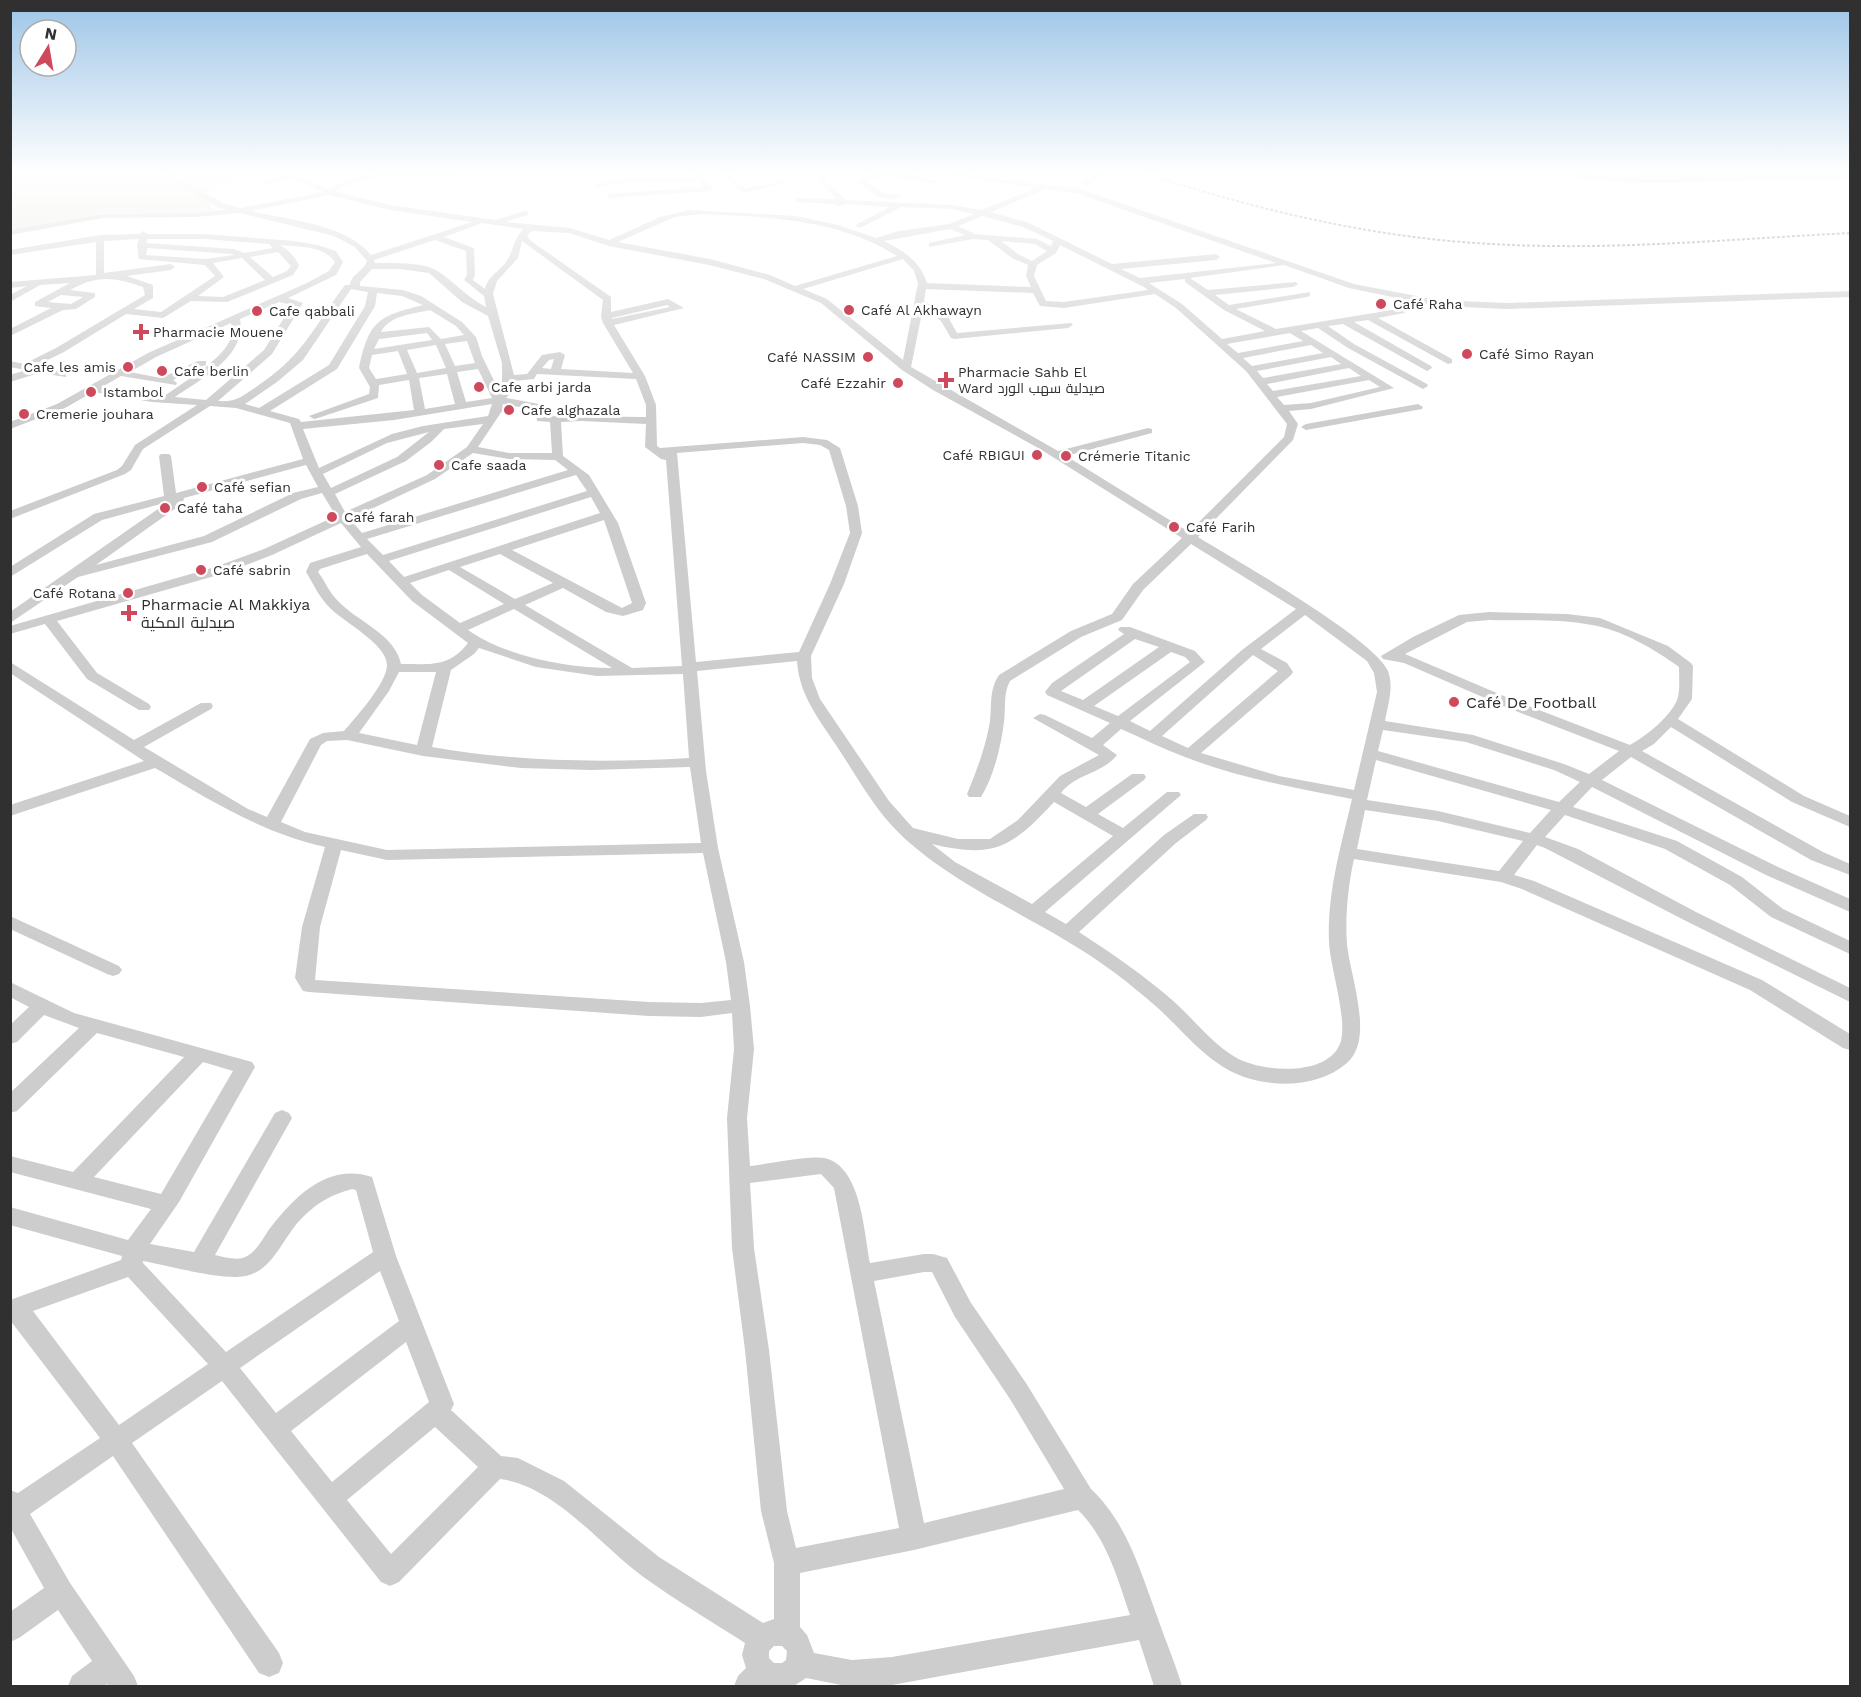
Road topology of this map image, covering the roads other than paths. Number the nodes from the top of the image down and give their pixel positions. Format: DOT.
graph roads {
  1 [pos="100,254"];
  2 [pos="142,254"];
  3 [pos="238,254"];
  4 [pos="254,254"];
  5 [pos="287,254"];
  6 [pos="334,254"];
  7 [pos="364,254"];
  8 [pos="389,254"];
  9 [pos="469,254"];
  10 [pos="514,254"];
  11 [pos="544,254"];
  12 [pos="666,254"];
  13 [pos="901,254"];
  14 [pos="1012,254"];
  15 [pos="1045,254"];
  16 [pos="1076,254"];
  17 [pos="1228,254"];
  18 [pos="1258,254"];
  19 [pos="244,256"];
  20 [pos="905,256"];
  21 [pos="1216,257"];
  22 [pos="207,262"];
  23 [pos="370,262"];
  24 [pos="1033,264"];
  25 [pos="1290,265"];
  26 [pos="1109,267"];
  27 [pos="1235,270"];
  28 [pos="115,275"];
  29 [pos="100,277"];
  30 [pos="83,279"];
  31 [pos="271,280"];
  32 [pos="1188,280"];
  33 [pos="40,283"];
  34 [pos="1293,284"];
  35 [pos="10,285"];
  36 [pos="310,285"];
  37 [pos="923,286"];
  38 [pos="1148,286"];
  39 [pos="351,287"];
  40 [pos="797,288"];
  41 [pos="1035,290"];
  42 [pos="59,291"];
  43 [pos="373,291"];
  44 [pos="1205,293"];
  45 [pos="1307,294"];
  46 [pos="1851,294"];
  47 [pos="411,295"];
  48 [pos="489,295"];
  49 [pos="190,297"];
  50 [pos="1407,298"];
  51 [pos="10,299"];
  52 [pos="278,300"];
  53 [pos="921,303"];
  54 [pos="433,306"];
  55 [pos="61,307"];
  56 [pos="1227,308"];
  57 [pos="124,311"];
  58 [pos="401,313"];
  59 [pos="493,315"];
  60 [pos="235,317"];
  61 [pos="1370,317"];
  62 [pos="607,319"];
  63 [pos="1347,322"];
  64 [pos="1068,326"];
  65 [pos="1321,326"];
  66 [pos="1294,331"];
  67 [pos="10,333"];
  68 [pos="1276,333"];
  69 [pos="376,336"];
  70 [pos="471,338"];
  71 [pos="440,342"];
  72 [pos="1220,342"];
  73 [pos="1313,342"];
  74 [pos="402,349"];
  75 [pos="228,350"];
  76 [pos="367,353"];
  77 [pos="1332,354"];
  78 [pos="1236,356"];
  79 [pos="1448,361"];
  80 [pos="10,363"];
  81 [pos="481,365"];
  82 [pos="25,367"];
  83 [pos="906,368"];
  84 [pos="1356,368"];
  85 [pos="1427,368"];
  86 [pos="1250,369"];
  87 [pos="39,370"];
  88 [pos="452,370"];
  89 [pos="534,371"];
  90 [pos="555,372"];
  91 [pos="120,373"];
  92 [pos="62,375"];
  93 [pos="413,376"];
  94 [pos="640,376"];
  95 [pos="1371,377"];
  96 [pos="509,378"];
  97 [pos="10,379"];
  98 [pos="162,381"];
  99 [pos="372,383"];
  100 [pos="184,386"];
  101 [pos="1423,386"];
  102 [pos="93,389"];
  103 [pos="1266,389"];
  104 [pos="1370,394"];
  105 [pos="1399,394"];
  106 [pos="165,400"];
  107 [pos="498,400"];
  108 [pos="210,402"];
  109 [pos="236,405"];
  110 [pos="461,405"];
  111 [pos="1281,409"];
  112 [pos="262,411"];
  113 [pos="1396,411"];
  114 [pos="420,412"];
  115 [pos="492,419"];
  116 [pos="556,419"];
  117 [pos="652,421"];
  118 [pos="14,424"];
  119 [pos="297,424"];
  120 [pos="1306,427"];
  121 [pos="439,428"];
  122 [pos="1148,431"];
  123 [pos="471,449"];
  124 [pos="667,454"];
  125 [pos="1056,455"];
  126 [pos="165,456"];
  127 [pos="558,457"];
  128 [pos="309,461"];
  129 [pos="578,471"];
  130 [pos="316,473"];
  131 [pos="326,491"];
  132 [pos="190,492"];
  133 [pos="592,493"];
  134 [pos="170,498"];
  135 [pos="10,515"];
  136 [pos="607,515"];
  137 [pos="342,517"];
  138 [pos="1190,537"];
  139 [pos="119,541"];
  140 [pos="364,544"];
  141 [pos="503,550"];
  142 [pos="169,551"];
  143 [pos="380,560"];
  144 [pos="452,567"];
  145 [pos="10,573"];
  146 [pos="71,575"];
  147 [pos="400,582"];
  148 [pos="565,582"];
  149 [pos="517,605"];
  150 [pos="1305,609"];
  151 [pos="10,619"];
  152 [pos="49,620"];
  153 [pos="1106,622"];
  154 [pos="458,629"];
  155 [pos="10,630"];
  156 [pos="1133,634"];
  157 [pos="476,642"];
  158 [pos="1170,646"];
  159 [pos="1252,649"];
  160 [pos="1394,655"];
  161 [pos="804,656"];
  162 [pos="1372,658"];
  163 [pos="10,666"];
  164 [pos="395,668"];
  165 [pos="444,668"];
  166 [pos="687,669"];
  167 [pos="633,674"];
  168 [pos="206,706"];
  169 [pos="1084,706"];
  170 [pos="144,707"];
  171 [pos="1040,718"];
  172 [pos="1670,720"];
  173 [pos="1121,723"];
  174 [pos="1376,724"];
  175 [pos="348,736"];
  176 [pos="1153,736"];
  177 [pos="1093,745"];
  178 [pos="134,747"];
  179 [pos="423,751"];
  180 [pos="1632,752"];
  181 [pos="1370,753"];
  182 [pos="1190,754"];
  183 [pos="156,762"];
  184 [pos="697,762"];
  185 [pos="1138,777"];
  186 [pos="1591,780"];
  187 [pos="975,794"];
  188 [pos="1052,794"];
  189 [pos="1173,795"];
  190 [pos="1360,800"];
  191 [pos="1561,808"];
  192 [pos="10,811"];
  193 [pos="1087,814"];
  194 [pos="1200,817"];
  195 [pos="1851,822"];
  196 [pos="271,825"];
  197 [pos="906,830"];
  198 [pos="1124,835"];
  199 [pos="1534,839"];
  200 [pos="334,845"];
  201 [pos="710,848"];
  202 [pos="1348,853"];
  203 [pos="1851,870"];
  204 [pos="1503,877"];
  205 [pos="1851,906"];
  206 [pos="1034,912"];
  207 [pos="10,922"];
  208 [pos="1068,932"];
  209 [pos="1851,948"];
  210 [pos="113,970"];
  211 [pos="1851,996"];
  212 [pos="22,999"];
  213 [pos="741,1006"];
  214 [pos="93,1026"];
  215 [pos="10,1037"];
  216 [pos="1851,1043"];
  217 [pos="200,1053"];
  218 [pos="10,1106"];
  219 [pos="282,1118"];
  220 [pos="10,1164"];
  221 [pos="738,1176"];
  222 [pos="76,1182"];
  223 [pos="166,1204"];
  224 [pos="10,1216"];
  225 [pos="385,1256"];
  226 [pos="133,1258"];
  227 [pos="200,1262"];
  228 [pos="863,1273"];
  229 [pos="14,1310"];
  230 [pos="411,1325"];
  231 [pos="223,1365"];
  232 [pos="436,1412"];
  233 [pos="274,1429"];
  234 [pos="116,1440"];
  235 [pos="495,1467"];
  236 [pos="1082,1497"];
  237 [pos="330,1499"];
  238 [pos="12,1508"];
  239 [pos="914,1538"];
  240 [pos="787,1563"];
  241 [pos="61,1592"];
  242 [pos="1147,1625"];
  243 [pos="10,1629"];
  244 [pos="775,1636"];
  245 [pos="269,1663"];
  246 [pos="798,1663"];
  247 [pos="117,1676"];
  248 [pos="754,1679"];
  249 [pos="82,1686"];
  250 [pos="1168,1686"];
  1 -- 29 [label="street"];
  2 -- 22 [label="street"];
  3 -- 19 [label="street"];
  4 -- 19 [label="street"];
  5 -- 31 [label="street"];
  6 -- 36 [label="street"];
  7 -- 23 [label="street"];
  8 -- 23 [label="street"];
  9 -- 48 [label="street"];
  10 -- 48 [label="street"];
  11 -- 62 [label="street"];
  12 -- 40 [label="street"];
  13 -- 20 [label="street"];
  14 -- 24 [label="street"];
  15 -- 24 [label="street"];
  16 -- 26 [label="street"];
  17 -- 21 [label="street"];
  18 -- 25 [label="street"];
  19 -- 22 [label="street"];
  19 -- 31 [label="street"];
  20 -- 37 [label="street"];
  20 -- 40 [label="street"];
  21 -- 26 [label="street"];
  21 -- 27 [label="street"];
  22 -- 28 [label="street"];
  22 -- 49 [label="street"];
  23 -- 39 [label="street"];
  23 -- 59 [label="street"];
  24 -- 41 [label="street"];
  25 -- 27 [label="street"];
  25 -- 32 [label="street"];
  25 -- 50 [label="street"];
  26 -- 38 [label="street"];
  27 -- 38 [label="street"];
  28 -- 29 [label="street"];
  28 -- 57 [label="street"];
  29 -- 30 [label="street"];
  30 -- 33 [label="street"];
  30 -- 42 [label="street"];
  31 -- 49 [label="street"];
  32 -- 38 [label="street"];
  32 -- 44 [label="street"];
  33 -- 35 [label="street"];
  33 -- 51 [label="street"];
  34 -- 44 [label="street"];
  36 -- 39 [label="street"];
  36 -- 52 [label="street"];
  37 -- 41 [label="street"];
  37 -- 53 [label="street"];
  38 -- 41 [label="street"];
  38 -- 72 [label="street"];
  39 -- 43 [label="street"];
  39 -- 109 [label="street"];
  40 -- 83 [label="street"];
  42 -- 55 [label="street"];
  42 -- 55 [label="street"];
  43 -- 47 [label="street"];
  43 -- 112 [label="street"];
  44 -- 56 [label="street"];
  45 -- 56 [label="street"];
  46 -- 50 [label="street"];
  47 -- 54 [label="street"];
  47 -- 58 [label="street"];
  48 -- 59 [label="street"];
  49 -- 57 [label="street"];
  50 -- 61 [label="street"];
  52 -- 60 [label="street"];
  52 -- 108 [label="street"];
  53 -- 64 [label="street"];
  53 -- 83 [label="street"];
  54 -- 58 [label="street"];
  54 -- 70 [label="street"];
  55 -- 67 [label="street"];
  56 -- 68 [label="street"];
  57 -- 82 [label="street"];
  58 -- 69 [label="street"];
  59 -- 96 [label="street"];
  60 -- 75 [label="street"];
  60 -- 91 [label="street"];
  61 -- 63 [label="street"];
  61 -- 79 [label="street"];
  62 -- 62 [label="street"];
  62 -- 94 [label="street"];
  63 -- 65 [label="street"];
  63 -- 85 [label="street"];
  65 -- 66 [label="street"];
  65 -- 101 [label="street"];
  66 -- 68 [label="street"];
  66 -- 73 [label="street"];
  68 -- 72 [label="street"];
  69 -- 71 [label="street"];
  69 -- 76 [label="street"];
  70 -- 71 [label="street"];
  70 -- 81 [label="street"];
  71 -- 74 [label="street"];
  71 -- 88 [label="street"];
  72 -- 78 [label="street"];
  73 -- 77 [label="street"];
  73 -- 78 [label="street"];
  74 -- 76 [label="street"];
  74 -- 93 [label="street"];
  75 -- 98 [label="street"];
  75 -- 100 [label="street"];
  76 -- 99 [label="street"];
  77 -- 84 [label="street"];
  77 -- 86 [label="street"];
  78 -- 86 [label="street"];
  80 -- 82 [label="street"];
  81 -- 88 [label="street"];
  81 -- 107 [label="street"];
  82 -- 87 [label="street"];
  83 -- 125 [label="street"];
  84 -- 95 [label="street"];
  84 -- 103 [label="street"];
  86 -- 103 [label="street"];
  87 -- 92 [label="street"];
  87 -- 97 [label="street"];
  88 -- 93 [label="street"];
  88 -- 110 [label="street"];
  89 -- 90 [label="street"];
  89 -- 90 [label="street"];
  89 -- 96 [label="street"];
  90 -- 94 [label="street"];
  91 -- 98 [label="street"];
  91 -- 102 [label="street"];
  93 -- 99 [label="street"];
  93 -- 114 [label="street"];
  94 -- 117 [label="street"];
  95 -- 103 [label="street"];
  95 -- 105 [label="street"];
  96 -- 107 [label="street"];
  98 -- 100 [label="street"];
  99 -- 119 [label="street"];
  100 -- 106 [label="street"];
  102 -- 106 [label="street"];
  102 -- 118 [label="street"];
  103 -- 111 [label="street"];
  104 -- 105 [label="street"];
  104 -- 111 [label="street"];
  104 -- 113 [label="street"];
  105 -- 113 [label="street"];
  106 -- 108 [label="street"];
  107 -- 110 [label="street"];
  107 -- 115 [label="street"];
  107 -- 116 [label="street"];
  108 -- 109 [label="street"];
  108 -- 135 [label="street"];
  109 -- 112 [label="street"];
  110 -- 114 [label="street"];
  111 -- 138 [label="street"];
  112 -- 119 [label="street"];
  113 -- 120 [label="street"];
  114 -- 119 [label="street"];
  115 -- 121 [label="street"];
  115 -- 123 [label="street"];
  116 -- 117 [label="street"];
  116 -- 127 [label="street"];
  117 -- 124 [label="street"];
  119 -- 128 [label="street"];
  121 -- 130 [label="street"];
  121 -- 131 [label="street"];
  122 -- 125 [label="street"];
  123 -- 127 [label="street"];
  123 -- 137 [label="street"];
  124 -- 161 [label="street"];
  124 -- 166 [label="street"];
  125 -- 138 [label="street"];
  126 -- 134 [label="street"];
  127 -- 129 [label="street"];
  128 -- 130 [label="street"];
  128 -- 132 [label="street"];
  129 -- 133 [label="street"];
  129 -- 140 [label="street"];
  130 -- 131 [label="street"];
  131 -- 137 [label="street"];
  131 -- 142 [label="street"];
  132 -- 134 [label="street"];
  132 -- 139 [label="street"];
  133 -- 136 [label="street"];
  133 -- 143 [label="street"];
  134 -- 145 [label="street"];
  136 -- 141 [label="street"];
  136 -- 148 [label="street"];
  137 -- 140 [label="street"];
  137 -- 152 [label="street"];
  138 -- 150 [label="street"];
  138 -- 153 [label="street"];
  139 -- 142 [label="street"];
  139 -- 146 [label="street"];
  140 -- 143 [label="street"];
  140 -- 164 [label="street"];
  141 -- 144 [label="street"];
  141 -- 148 [label="street"];
  142 -- 146 [label="street"];
  143 -- 147 [label="street"];
  144 -- 147 [label="street"];
  144 -- 149 [label="street"];
  146 -- 151 [label="street"];
  147 -- 154 [label="street"];
  148 -- 149 [label="street"];
  149 -- 154 [label="street"];
  149 -- 167 [label="street"];
  150 -- 159 [label="street"];
  150 -- 162 [label="street"];
  152 -- 155 [label="street"];
  152 -- 170 [label="street"];
  153 -- 156 [label="street"];
  153 -- 187 [label="street"];
  154 -- 157 [label="street"];
  156 -- 158 [label="street"];
  156 -- 169 [label="street"];
  157 -- 165 [label="street"];
  157 -- 167 [label="street"];
  158 -- 169 [label="street"];
  158 -- 173 [label="street"];
  159 -- 176 [label="street"];
  159 -- 182 [label="street"];
  160 -- 162 [label="street"];
  160 -- 172 [label="street"];
  160 -- 180 [label="street"];
  161 -- 166 [label="street"];
  161 -- 197 [label="street"];
  162 -- 174 [label="street"];
  163 -- 178 [label="street"];
  164 -- 165 [label="street"];
  164 -- 175 [label="street"];
  165 -- 179 [label="street"];
  166 -- 167 [label="street"];
  166 -- 184 [label="street"];
  168 -- 178 [label="street"];
  169 -- 173 [label="street"];
  171 -- 177 [label="street"];
  172 -- 180 [label="street"];
  172 -- 195 [label="street"];
  173 -- 176 [label="street"];
  173 -- 177 [label="street"];
  174 -- 181 [label="street"];
  174 -- 186 [label="street"];
  175 -- 179 [label="street"];
  175 -- 196 [label="street"];
  176 -- 182 [label="street"];
  177 -- 188 [label="street"];
  178 -- 183 [label="street"];
  179 -- 184 [label="street"];
  180 -- 186 [label="street"];
  180 -- 203 [label="street"];
  181 -- 190 [label="street"];
  181 -- 191 [label="street"];
  182 -- 190 [label="street"];
  183 -- 192 [label="street"];
  183 -- 196 [label="street"];
  184 -- 201 [label="street"];
  185 -- 193 [label="street"];
  186 -- 191 [label="street"];
  186 -- 205 [label="street"];
  188 -- 193 [label="street"];
  188 -- 197 [label="street"];
  189 -- 198 [label="street"];
  190 -- 199 [label="street"];
  190 -- 202 [label="street"];
  191 -- 199 [label="street"];
  191 -- 209 [label="street"];
  193 -- 198 [label="street"];
  194 -- 208 [label="street"];
  196 -- 200 [label="street"];
  197 -- 206 [label="street"];
  198 -- 206 [label="street"];
  199 -- 204 [label="street"];
  199 -- 211 [label="street"];
  200 -- 201 [label="street"];
  200 -- 213 [label="street"];
  201 -- 213 [label="street"];
  202 -- 204 [label="street"];
  202 -- 208 [label="street"];
  204 -- 216 [label="street"];
  206 -- 208 [label="street"];
  207 -- 210 [label="street"];
  212 -- 214 [label="street"];
  212 -- 215 [label="street"];
  213 -- 221 [label="street"];
  214 -- 217 [label="street"];
  214 -- 218 [label="street"];
  217 -- 222 [label="street"];
  217 -- 223 [label="street"];
  219 -- 227 [label="street"];
  220 -- 222 [label="street"];
  221 -- 228 [label="street"];
  221 -- 240 [label="street"];
  222 -- 223 [label="street"];
  223 -- 226 [label="street"];
  224 -- 226 [label="street"];
  225 -- 227 [label="street"];
  225 -- 230 [label="street"];
  225 -- 231 [label="street"];
  226 -- 227 [label="street"];
  226 -- 229 [label="street"];
  226 -- 231 [label="street"];
  228 -- 236 [label="street"];
  228 -- 239 [label="street"];
  229 -- 234 [label="street"];
  230 -- 232 [label="street"];
  230 -- 233 [label="street"];
  231 -- 233 [label="street"];
  231 -- 234 [label="street"];
  232 -- 235 [label="street"];
  232 -- 237 [label="street"];
  233 -- 237 [label="street"];
  234 -- 238 [label="street"];
  234 -- 245 [label="street"];
  235 -- 237 [label="street"];
  235 -- 244 [label="street"];
  236 -- 239 [label="street"];
  236 -- 242 [label="street"];
  238 -- 241 [label="street"];
  239 -- 240 [label="street"];
  240 -- 244 [label="street"];
  241 -- 243 [label="street"];
  241 -- 247 [label="street"];
  242 -- 246 [label="street"];
  242 -- 250 [label="street"];
  244 -- 246 [label="street"];
  244 -- 248 [label="street"];
  246 -- 248 [label="street"];
  247 -- 249 [label="street"];
}
